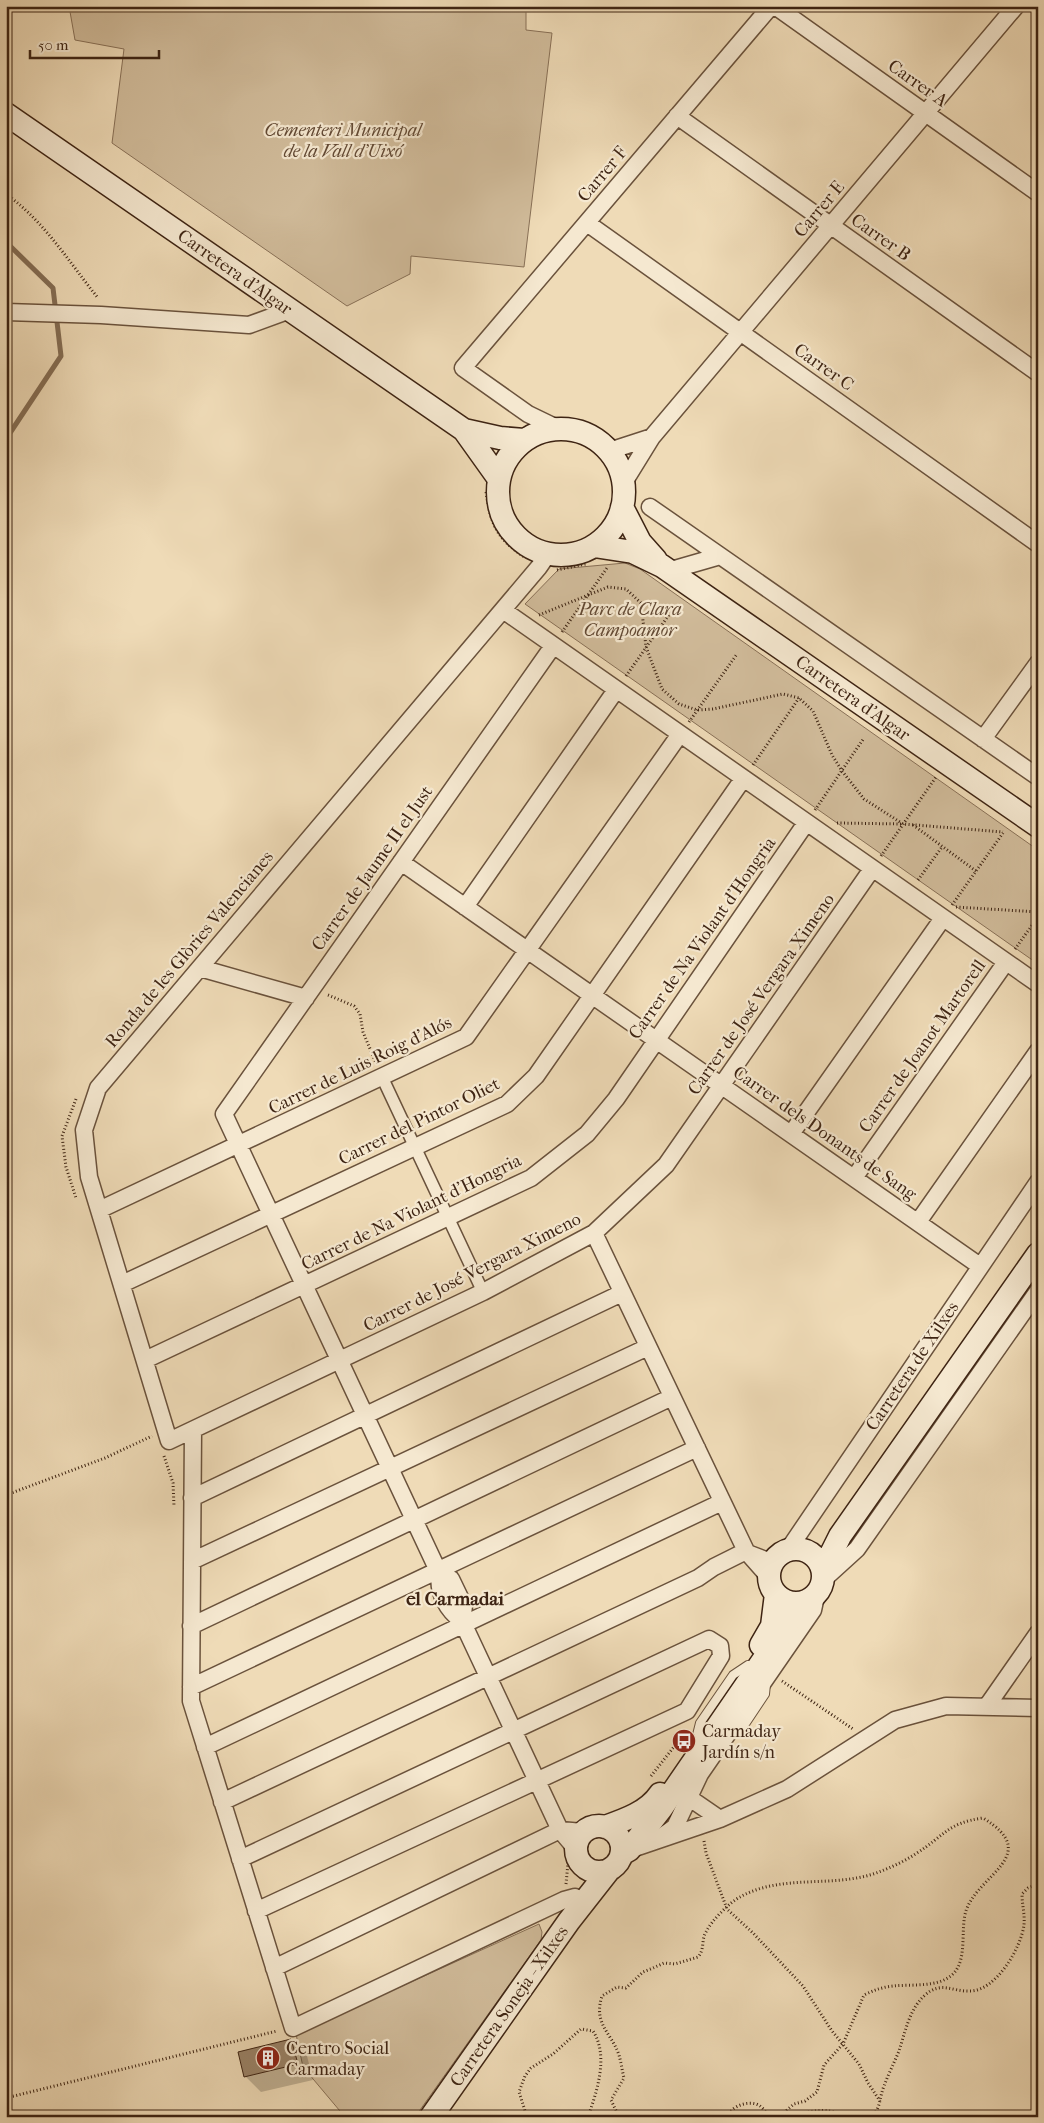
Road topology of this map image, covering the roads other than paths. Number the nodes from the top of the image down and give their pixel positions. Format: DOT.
graph roads {
  1 [pos="771,6"];
  2 [pos="775,6"];
  3 [pos="1016,6"];
  4 [pos="925,113"];
  5 [pos="6,114"];
  6 [pos="677,116"];
  7 [pos="1038,193"];
  8 [pos="587,223"];
  9 [pos="830,226"];
  10 [pos="290,310"];
  11 [pos="11,312"];
  12 [pos="741,332"];
  13 [pos="1038,373"];
  14 [pos="557,428"];
  15 [pos="464,430"];
  16 [pos="652,437"];
  17 [pos="524,440"];
  18 [pos="609,451"];
  19 [pos="499,479"];
  20 [pos="623,484"];
  21 [pos="622,507"];
  22 [pos="650,507"];
  23 [pos="1038,544"];
  24 [pos="594,546"];
  25 [pos="548,554"];
  26 [pos="720,556"];
  27 [pos="665,569"];
  28 [pos="503,610"];
  29 [pos="552,646"];
  30 [pos="1038,663"];
  31 [pos="616,690"];
  32 [pos="680,734"];
  33 [pos="983,739"];
  34 [pos="1038,777"];
  35 [pos="743,779"];
  36 [pos="806,822"];
  37 [pos="1038,826"];
  38 [pos="401,862"];
  39 [pos="872,868"];
  40 [pos="465,907"];
  41 [pos="943,918"];
  42 [pos="528,950"];
  43 [pos="1006,962"];
  44 [pos="200,968"];
  45 [pos="1038,984"];
  46 [pos="309,992"];
  47 [pos="592,995"];
  48 [pos="656,1040"];
  49 [pos="1038,1051"];
  50 [pos="385,1076"];
  51 [pos="722,1086"];
  52 [pos="792,1134"];
  53 [pos="239,1144"];
  54 [pos="415,1147"];
  55 [pos="854,1178"];
  56 [pos="1038,1182"];
  57 [pos="99,1210"];
  58 [pos="271,1214"];
  59 [pos="448,1217"];
  60 [pos="918,1222"];
  61 [pos="594,1233"];
  62 [pos="1038,1254"];
  63 [pos="980,1266"];
  64 [pos="122,1284"];
  65 [pos="304,1285"];
  66 [pos="1038,1291"];
  67 [pos="483,1292"];
  68 [pos="622,1294"];
  69 [pos="648,1348"];
  70 [pos="145,1360"];
  71 [pos="340,1360"];
  72 [pos="672,1397"];
  73 [pos="366,1416"];
  74 [pos="193,1430"];
  75 [pos="170,1441"];
  76 [pos="697,1448"];
  77 [pos="390,1468"];
  78 [pos="192,1498"];
  79 [pos="722,1502"];
  80 [pos="414,1520"];
  81 [pos="840,1536"];
  82 [pos="746,1551"];
  83 [pos="192,1561"];
  84 [pos="783,1566"];
  85 [pos="439,1573"];
  86 [pos="815,1587"];
  87 [pos="463,1623"];
  88 [pos="191,1626"];
  89 [pos="1038,1633"];
  90 [pos="488,1677"];
  91 [pos="191,1687"];
  92 [pos="987,1706"];
  93 [pos="1038,1708"];
  94 [pos="513,1730"];
  95 [pos="205,1747"];
  96 [pos="703,1751"];
  97 [pos="536,1780"];
  98 [pos="688,1797"];
  99 [pos="222,1802"];
  100 [pos="720,1819"];
  101 [pos="605,1827"];
  102 [pos="560,1830"];
  103 [pos="653,1843"];
  104 [pos="581,1849"];
  105 [pos="620,1858"];
  106 [pos="240,1859"];
  107 [pos="576,1897"];
  108 [pos="256,1911"];
  109 [pos="569,1920"];
  110 [pos="274,1968"];
  111 [pos="432,2117"];
  1 -- 6 [label="street, Carrer F"];
  2 -- 4 [label="street, Carrer A"];
  3 -- 4 [label="street, Carrer E"];
  4 -- 7 [label="street, Carrer A"];
  4 -- 9 [label="street, Carrer E"];
  5 -- 10 [label="main road, Carretera d'Algar"];
  6 -- 8 [label="street, Carrer F"];
  6 -- 9 [label="street, Carrer B"];
  8 -- 12 [label="street, Carrer C"];
  8 -- 14 [label="street, Carrer F"];
  9 -- 12 [label="street, Carrer E"];
  9 -- 13 [label="street, Carrer B"];
  10 -- 11 [label="street"];
  10 -- 15 [label="main road, Carretera d'Algar"];
  12 -- 16 [label="street, Carrer E"];
  12 -- 23 [label="street, Carrer C"];
  14 -- 17 [label="main road"];
  14 -- 18 [label="main road"];
  15 -- 17 [label="main road, Carretera d'Algar"];
  15 -- 19 [label="main road, Carretera d'Algar"];
  16 -- 18 [label="street"];
  16 -- 20 [label="street, Carrer E"];
  17 -- 19 [label="main road"];
  18 -- 20 [label="main road"];
  19 -- 25 [label="main road"];
  20 -- 21 [label="main road"];
  21 -- 24 [label="main road"];
  21 -- 27 [label="main road, Carretera d'Algar"];
  22 -- 26 [label="street"];
  24 -- 25 [label="main road"];
  24 -- 27 [label="main road, Carretera d'Algar"];
  25 -- 28 [label="street, Ronda de les Glòries Valencianes"];
  26 -- 27 [label="street"];
  26 -- 33 [label="street"];
  27 -- 37 [label="main road, Carretera d'Algar"];
  28 -- 29 [label="street"];
  28 -- 44 [label="street, Ronda de les Glòries Valencianes"];
  29 -- 31 [label="street"];
  29 -- 38 [label="street, Carrer de Jaume II el Just"];
  30 -- 33 [label="street"];
  31 -- 32 [label="street"];
  31 -- 40 [label="street"];
  32 -- 35 [label="street"];
  32 -- 42 [label="street, Carrer de Luis Roig d'Alós"];
  33 -- 34 [label="street"];
  35 -- 36 [label="street"];
  35 -- 47 [label="street, Carrer del Pintor Oliet"];
  36 -- 39 [label="street"];
  36 -- 48 [label="street, Carrer de Na Violant d'Hongria"];
  38 -- 40 [label="street, Carrer dels Donants de Sang"];
  38 -- 46 [label="street, Carrer de Jaume II el Just"];
  39 -- 41 [label="street"];
  39 -- 51 [label="street, Carrer de José Vergara Ximeno"];
  40 -- 42 [label="street, Carrer dels Donants de Sang"];
  41 -- 43 [label="street"];
  41 -- 52 [label="street"];
  42 -- 47 [label="street, Carrer dels Donants de Sang"];
  42 -- 50 [label="street, Carrer de Luis Roig d'Alós"];
  43 -- 45 [label="street"];
  43 -- 55 [label="street, Carrer de Joanot Martorell"];
  44 -- 46 [label="street"];
  44 -- 57 [label="street, Ronda de les Glòries Valencianes"];
  46 -- 53 [label="street, Carrer de Jaume II el Just"];
  47 -- 48 [label="street, Carrer dels Donants de Sang"];
  47 -- 54 [label="street, Carrer del Pintor Oliet"];
  48 -- 51 [label="street, Carrer dels Donants de Sang"];
  48 -- 59 [label="street, Carrer de Na Violant d'Hongria"];
  49 -- 60 [label="street"];
  50 -- 53 [label="street, Carrer de Luis Roig d'Alós"];
  50 -- 54 [label="street"];
  51 -- 52 [label="street, Carrer dels Donants de Sang"];
  51 -- 61 [label="street, Carrer de José Vergara Ximeno"];
  52 -- 55 [label="street, Carrer dels Donants de Sang"];
  53 -- 57 [label="street, Carrer de Luis Roig d'Alós"];
  53 -- 58 [label="street"];
  54 -- 58 [label="street, Carrer del Pintor Oliet"];
  54 -- 59 [label="street"];
  55 -- 60 [label="street, Carrer dels Donants de Sang"];
  56 -- 63 [label="street, Carretera de Xilxes"];
  57 -- 64 [label="street, Ronda de les Glòries Valencianes"];
  58 -- 64 [label="street, Carrer del Pintor Oliet"];
  58 -- 65 [label="street"];
  59 -- 65 [label="street, Carrer de Na Violant d'Hongria"];
  59 -- 67 [label="street"];
  60 -- 63 [label="street, Carrer dels Donants de Sang"];
  61 -- 67 [label="street, Carrer de José Vergara Ximeno"];
  61 -- 68 [label="street"];
  62 -- 81 [label="main road, Carretera de Xilxes"];
  63 -- 84 [label="street, Carretera de Xilxes"];
  64 -- 70 [label="street, Ronda de les Glòries Valencianes"];
  65 -- 70 [label="street, Carrer de Na Violant d'Hongria"];
  65 -- 71 [label="street"];
  66 -- 86 [label="street, Carretera de Xilxes"];
  67 -- 71 [label="street, Carrer de José Vergara Ximeno"];
  68 -- 69 [label="street"];
  68 -- 73 [label="street"];
  69 -- 72 [label="street"];
  69 -- 77 [label="street"];
  70 -- 75 [label="street, Ronda de les Glòries Valencianes"];
  71 -- 73 [label="street"];
  71 -- 74 [label="street, Carrer de José Vergara Ximeno"];
  72 -- 76 [label="street"];
  72 -- 80 [label="street"];
  73 -- 77 [label="street"];
  73 -- 78 [label="street"];
  74 -- 75 [label="street, Carrer de José Vergara Ximeno"];
  74 -- 78 [label="street"];
  76 -- 79 [label="street"];
  76 -- 85 [label="street"];
  77 -- 80 [label="street"];
  77 -- 83 [label="street"];
  78 -- 83 [label="street"];
  79 -- 82 [label="street"];
  79 -- 87 [label="street"];
  80 -- 85 [label="street"];
  80 -- 88 [label="street"];
  81 -- 84 [label="main road, Carretera de Xilxes"];
  81 -- 86 [label="main road, Carretera de Xilxes"];
  82 -- 84 [label="street"];
  82 -- 90 [label="street"];
  83 -- 88 [label="street"];
  84 -- 86 [label="main road"];
  84 -- 86 [label="main road"];
  84 -- 96 [label="main road, Carretera de Xilxes"];
  85 -- 87 [label="street"];
  85 -- 91 [label="street"];
  86 -- 96 [label="street, Carretera de Xilxes"];
  86 -- 105 [label="main road, Carretera de Xilxes"];
  87 -- 90 [label="street"];
  87 -- 95 [label="street"];
  88 -- 91 [label="street"];
  89 -- 92 [label="street"];
  90 -- 94 [label="street"];
  90 -- 99 [label="street"];
  91 -- 95 [label="street"];
  92 -- 93 [label="street"];
  92 -- 100 [label="street"];
  94 -- 97 [label="street"];
  94 -- 97 [label="street"];
  94 -- 106 [label="street"];
  95 -- 99 [label="street"];
  96 -- 98 [label="street, Carretera de Xilxes"];
  96 -- 101 [label="main road, Carretera de Xilxes"];
  97 -- 102 [label="street"];
  97 -- 108 [label="street"];
  98 -- 100 [label="street"];
  98 -- 103 [label="street, Carretera de Xilxes"];
  99 -- 106 [label="street"];
  100 -- 103 [label="street"];
  101 -- 104 [label="main road"];
  101 -- 105 [label="main road"];
  102 -- 104 [label="street"];
  102 -- 110 [label="street"];
  103 -- 105 [label="street"];
  104 -- 105 [label="main road"];
  104 -- 107 [label="main road"];
  105 -- 109 [label="main road, Carretera de Xilxes"];
  106 -- 108 [label="street"];
  107 -- 109 [label="main road"];
  107 -- 110 [label="street"];
  108 -- 110 [label="street"];
  109 -- 111 [label="main road, Carretera Soneja - Xilxes"];
}
